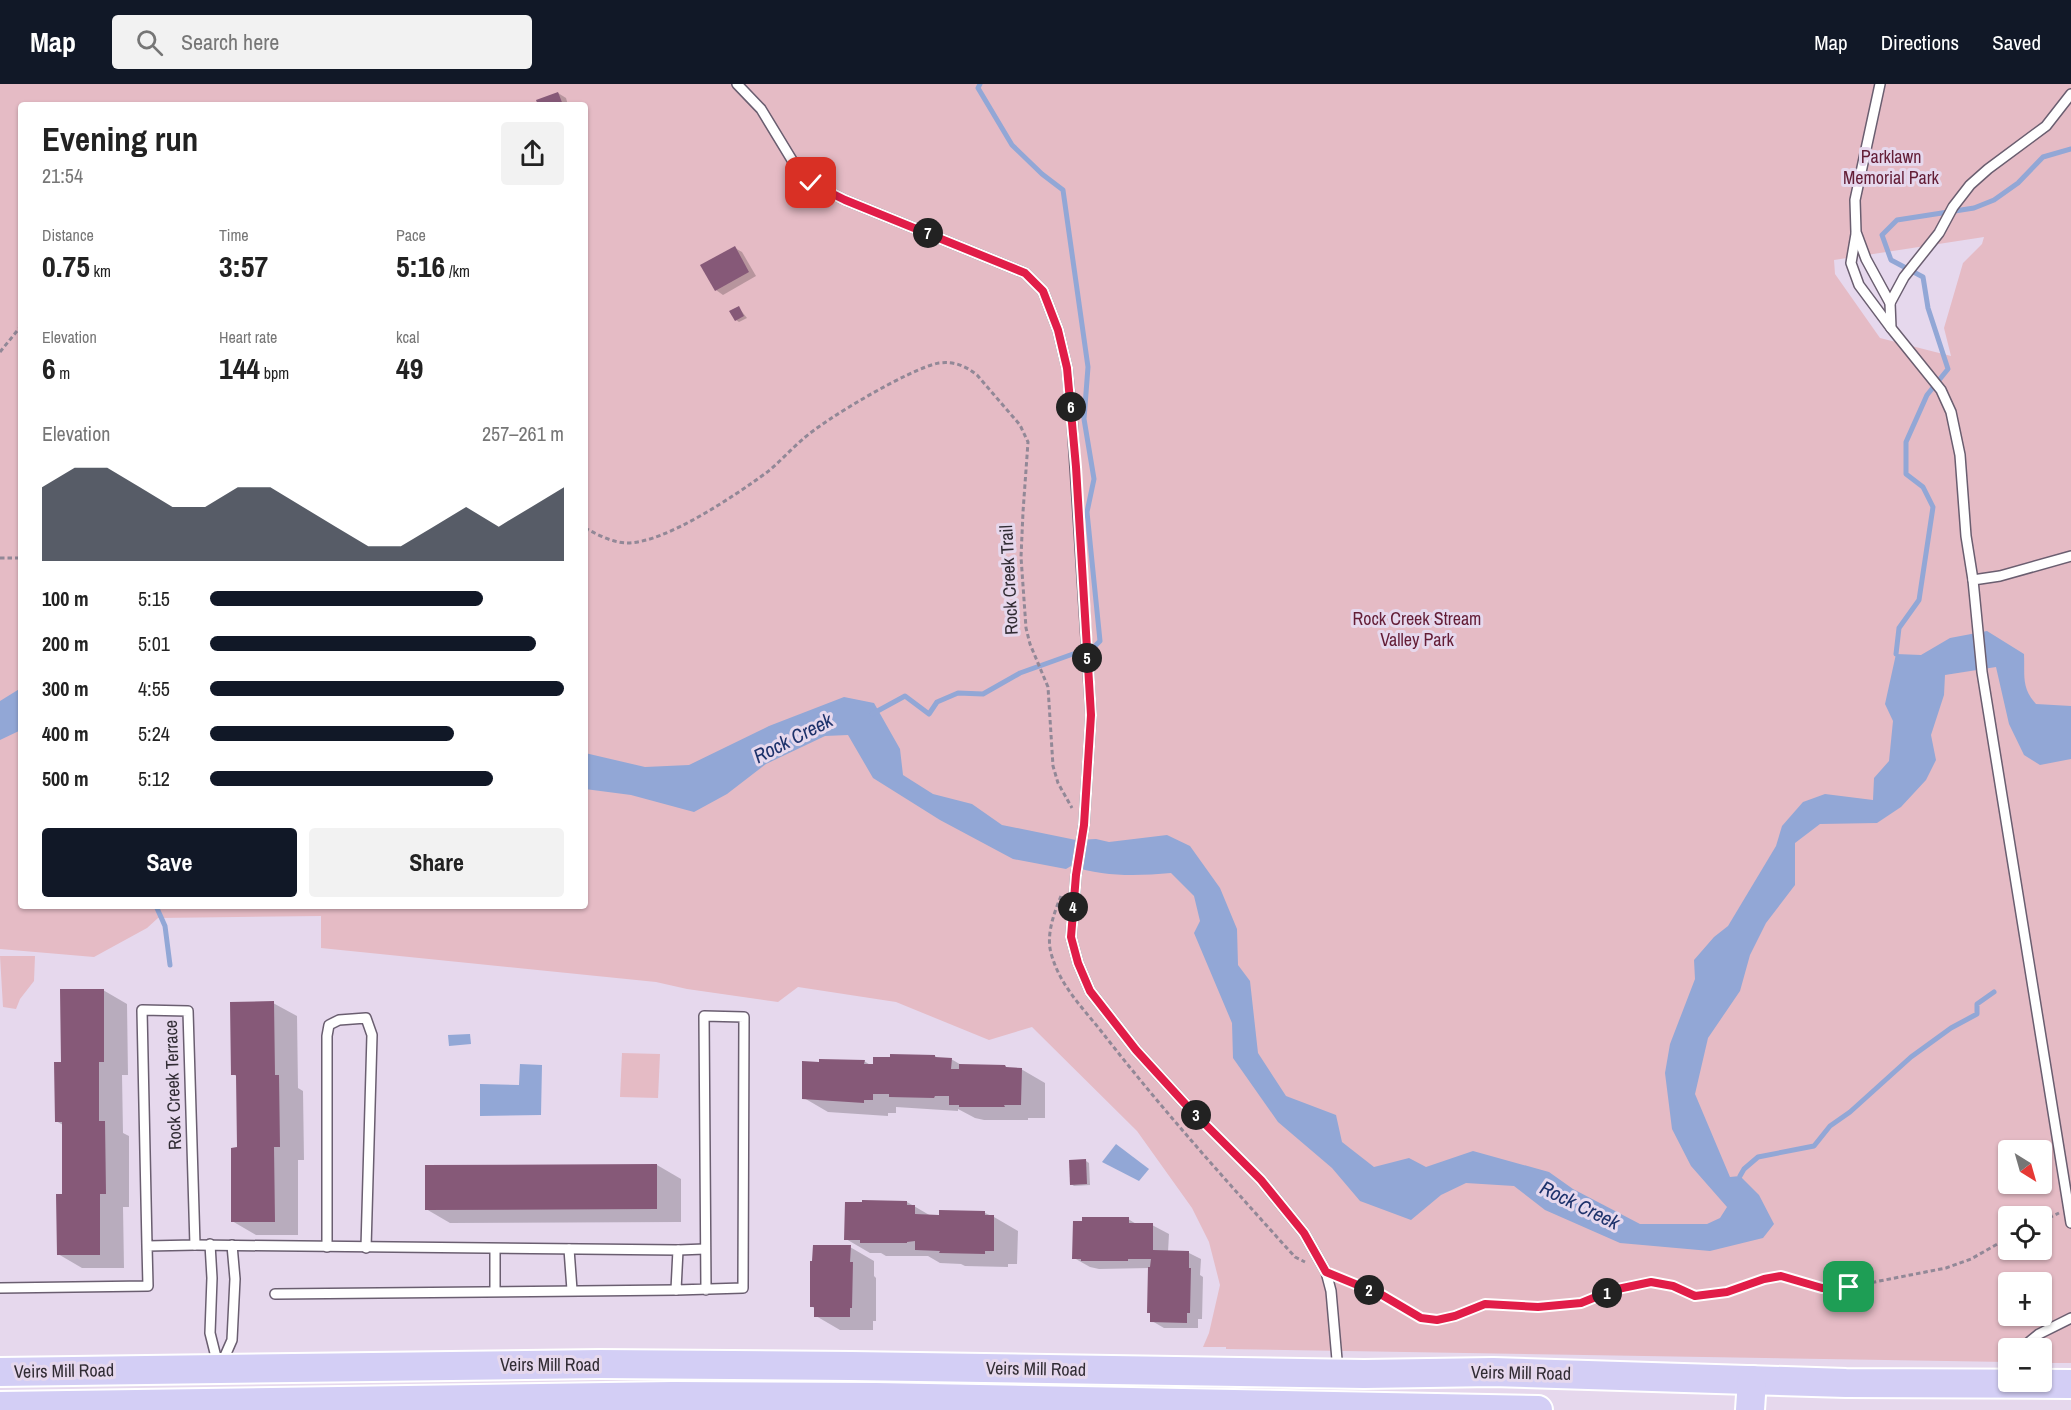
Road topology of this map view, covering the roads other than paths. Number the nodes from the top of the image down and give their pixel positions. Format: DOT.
graph roads {
  1 [pos="737,84"];
  2 [pos="1880,84"];
  3 [pos="2071,94"];
  4 [pos="1856,232"];
  5 [pos="1890,303"];
  6 [pos="1891,328"];
  7 [pos="2071,556"];
  8 [pos="1973,580"];
  9 [pos="2071,1223"];
  10 [pos="210,1244"];
  11 [pos="195,1245"];
  12 [pos="232,1245"];
  13 [pos="147,1246"];
  14 [pos="327,1247"];
  15 [pos="366,1248"];
  16 [pos="495,1249"];
  17 [pos="569,1249"];
  18 [pos="705,1249"];
  19 [pos="678,1250"];
  20 [pos="0,1288"];
  21 [pos="572,1290"];
  22 [pos="676,1290"];
  23 [pos="706,1290"];
  24 [pos="495,1291"];
  25 [pos="275,1294"];
  26 [pos="2071,1318"];
  27 [pos="2034,1338"];
  28 [pos="600,1364"];
  29 [pos="219,1370"];
  30 [pos="0,1372"];
  31 [pos="1351,1374"];
  32 [pos="1752,1380"];
  33 [pos="1998,1383"];
  34 [pos="2052,1384"];
  35 [pos="2071,1384"];
  36 [pos="601,1397"];
  37 [pos="876,1403"];
  38 [pos="0,1406"];
  39 [pos="1364,1407"];
  40 [pos="1538,1410"];
  41 [pos="1750,1410"];
  1 -- 31 [label="lane"];
  2 -- 4 [label="lane"];
  3 -- 5 [label="lane"];
  4 -- 5 [label="lane"];
  4 -- 6 [label="lane"];
  5 -- 6 [label="lane"];
  6 -- 8 [label="lane"];
  7 -- 8 [label="lane"];
  8 -- 9 [label="lane"];
  10 -- 11 [label="lane"];
  10 -- 12 [label="lane"];
  10 -- 29 [label="lane"];
  11 -- 13 [label="lane"];
  11 -- 13 [label="lane, Rock Creek Terrace"];
  12 -- 14 [label="lane"];
  12 -- 29 [label="lane"];
  13 -- 20 [label="lane, Rock Creek Terrace"];
  14 -- 15 [label="lane"];
  14 -- 15 [label="lane"];
  15 -- 16 [label="lane"];
  16 -- 17 [label="lane"];
  16 -- 24 [label="lane"];
  17 -- 19 [label="lane"];
  17 -- 21 [label="lane"];
  18 -- 19 [label="lane"];
  18 -- 23 [label="lane"];
  18 -- 23 [label="lane"];
  19 -- 22 [label="lane"];
  21 -- 22 [label="lane"];
  21 -- 24 [label="lane"];
  22 -- 23 [label="lane"];
  24 -- 25 [label="lane"];
  26 -- 27 [label="lane"];
  28 -- 29 [label="main road, Veirs Mill Road"];
  28 -- 31 [label="main road, Veirs Mill Road"];
  28 -- 36 [label="main road"];
  29 -- 30 [label="main road, Veirs Mill Road"];
  31 -- 32 [label="main road, Veirs Mill Road"];
  31 -- 39 [label="main road"];
  32 -- 33 [label="main road, Veirs Mill Road"];
  32 -- 41 [label="main road"];
  34 -- 35 [label="main road, Veirs Mill Road"];
  36 -- 37 [label="main road, Veirs Mill Road"];
  36 -- 38 [label="main road, Veirs Mill Road"];
  37 -- 39 [label="main road, Veirs Mill Road"];
  39 -- 40 [label="main road, Veirs Mill Road"];
}
